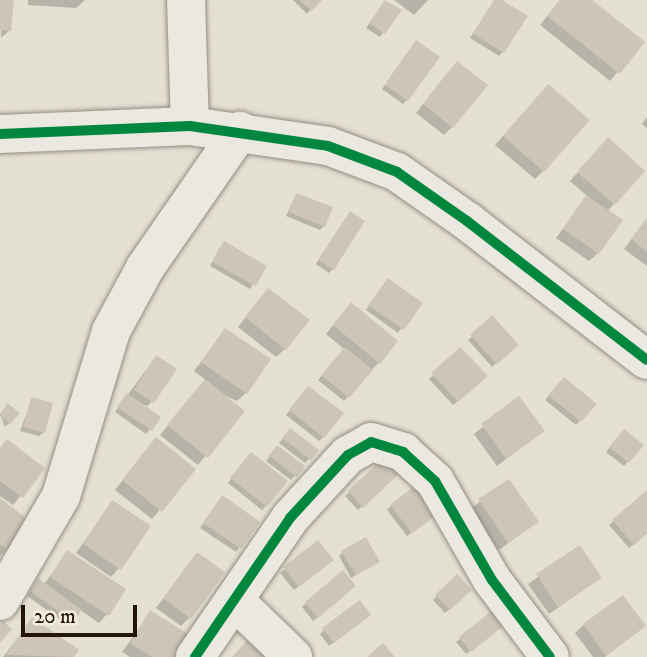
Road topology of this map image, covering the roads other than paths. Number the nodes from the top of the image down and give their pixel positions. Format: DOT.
graph roads {
  1 [pos="186,0"];
  2 [pos="190,126"];
  3 [pos="240,131"];
  4 [pos="0,134"];
  5 [pos="647,360"];
  6 [pos="0,601"];
  7 [pos="235,601"];
  8 [pos="195,657"];
  9 [pos="293,657"];
  10 [pos="550,657"];
  1 -- 2 [label="street"];
  2 -- 3 [label="street"];
  2 -- 4 [label="street"];
  3 -- 5 [label="street"];
  3 -- 6 [label="street"];
  7 -- 8 [label="street"];
  7 -- 9 [label="street"];
  7 -- 10 [label="street"];
}
